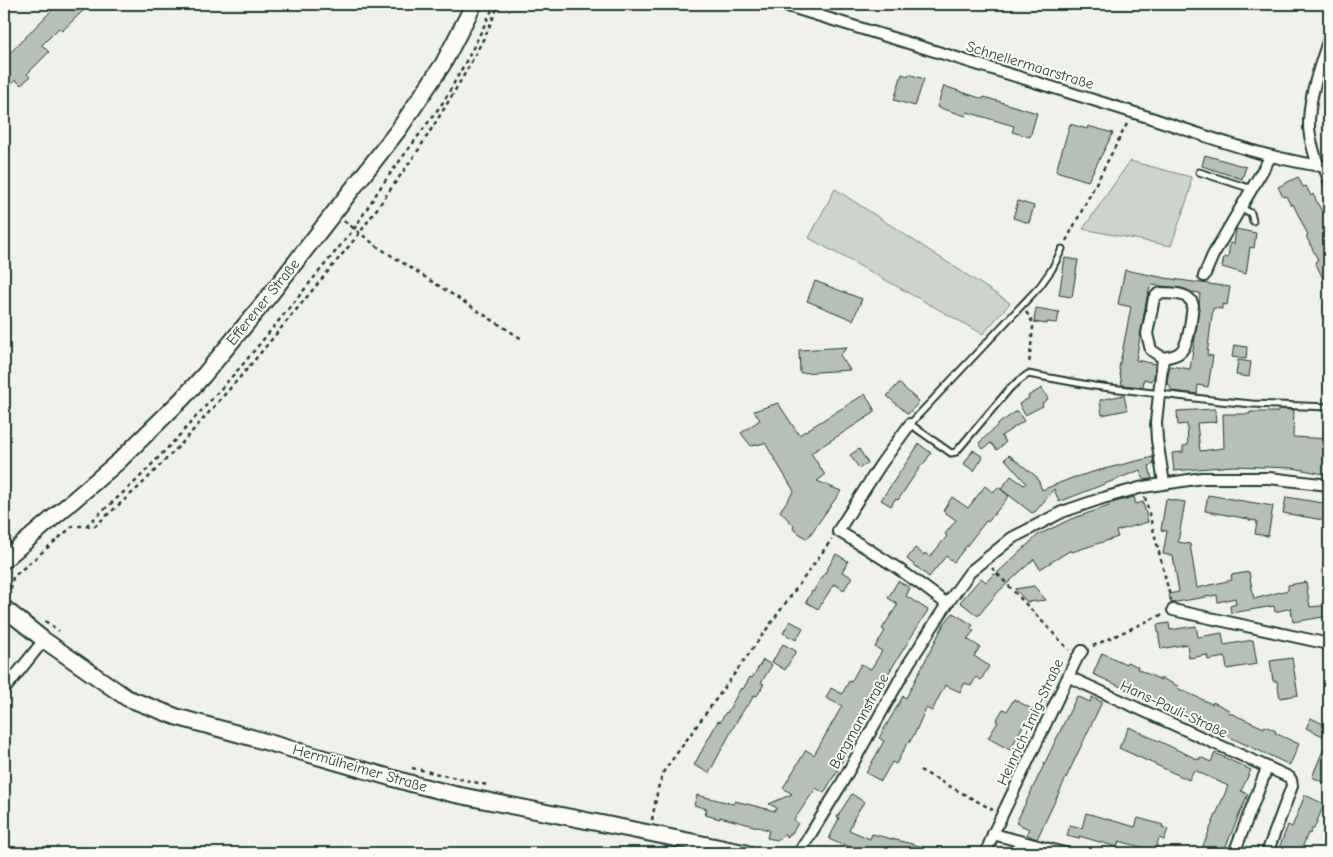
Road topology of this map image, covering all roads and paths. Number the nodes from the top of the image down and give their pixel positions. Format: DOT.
graph roads {
  1 [pos="474,4"];
  2 [pos="499,4"];
  3 [pos="781,4"];
  4 [pos="1329,38"];
  5 [pos="1327,51"];
  6 [pos="1133,112"];
  7 [pos="1271,156"];
  8 [pos="1324,166"];
  9 [pos="1199,172"];
  10 [pos="1329,181"];
  11 [pos="1252,189"];
  12 [pos="1242,208"];
  13 [pos="333,213"];
  14 [pos="1253,221"];
  15 [pos="359,234"];
  16 [pos="1062,249"];
  17 [pos="1204,276"];
  18 [pos="1021,305"];
  19 [pos="522,339"];
  20 [pos="1163,358"];
  21 [pos="1028,374"];
  22 [pos="1159,393"];
  23 [pos="1329,407"];
  24 [pos="910,424"];
  25 [pos="1164,483"];
  26 [pos="1329,485"];
  27 [pos="1143,487"];
  28 [pos="86,526"];
  29 [pos="838,531"];
  30 [pos="4,560"];
  31 [pos="984,560"];
  32 [pos="15,575"];
  33 [pos="10,594"];
  34 [pos="947,604"];
  35 [pos="4,608"];
  36 [pos="1173,610"];
  37 [pos="41,618"];
  38 [pos="63,635"];
  39 [pos="44,640"];
  40 [pos="1329,644"];
  41 [pos="1080,655"];
  42 [pos="1068,677"];
  43 [pos="4,690"];
  44 [pos="406,766"];
  45 [pos="1266,768"];
  46 [pos="920,770"];
  47 [pos="493,786"];
  48 [pos="1002,815"];
  49 [pos="650,828"];
  50 [pos="993,834"];
  51 [pos="746,853"];
  52 [pos="799,853"];
  53 [pos="986,853"];
  54 [pos="1064,853"];
  55 [pos="1234,853"];
  56 [pos="1267,853"];
  1 -- 13 [label="street, Efferener Straße"];
  2 -- 15 [label="path"];
  3 -- 6 [label="street, Schnellermaarstraße"];
  4 -- 5 [label="street"];
  5 -- 8 [label="street"];
  6 -- 7 [label="street, Schnellermaarstraße"];
  6 -- 16 [label="path"];
  7 -- 8 [label="street, Schnellermaarstraße"];
  7 -- 11 [label="street"];
  8 -- 10 [label="street"];
  9 -- 11 [label="lane"];
  11 -- 12 [label="street"];
  12 -- 14 [label="lane"];
  12 -- 17 [label="street"];
  13 -- 15 [label="path"];
  13 -- 30 [label="street, Efferener Straße"];
  15 -- 19 [label="path"];
  15 -- 28 [label="path"];
  16 -- 18 [label="lane"];
  18 -- 21 [label="path"];
  18 -- 24 [label="lane"];
  20 -- 20 [label="street"];
  20 -- 22 [label="street"];
  21 -- 22 [label="lane"];
  21 -- 24 [label="lane"];
  22 -- 23 [label="lane"];
  22 -- 25 [label="street"];
  24 -- 29 [label="street"];
  25 -- 26 [label="street, Bergmannstraße"];
  25 -- 27 [label="street, Bergmannstraße"];
  27 -- 31 [label="street, Bergmannstraße"];
  27 -- 36 [label="path"];
  29 -- 34 [label="street"];
  29 -- 49 [label="path"];
  31 -- 34 [label="street, Bergmannstraße"];
  31 -- 41 [label="path"];
  32 -- 33 [label="path"];
  34 -- 52 [label="street, Bergmannstraße"];
  35 -- 39 [label="street, Hermülheimer Straße"];
  36 -- 40 [label="street"];
  36 -- 41 [label="path, Heinrich-Imig-Straße"];
  37 -- 38 [label="path"];
  39 -- 43 [label="street"];
  39 -- 49 [label="street, Hermülheimer Straße"];
  41 -- 42 [label="street, Heinrich-Imig-Straße"];
  42 -- 45 [label="street, Hans-Pauli-Straße"];
  42 -- 48 [label="street, Heinrich-Imig-Straße"];
  44 -- 47 [label="path"];
  45 -- 55 [label="street"];
  45 -- 56 [label="street, Hans-Pauli-Straße"];
  46 -- 48 [label="path"];
  48 -- 50 [label="street, Heinrich-Imig-Straße"];
  49 -- 51 [label="street, Hermülheimer Straße"];
  50 -- 53 [label="street, Heinrich-Imig-Straße"];
  50 -- 54 [label="street"];
}
